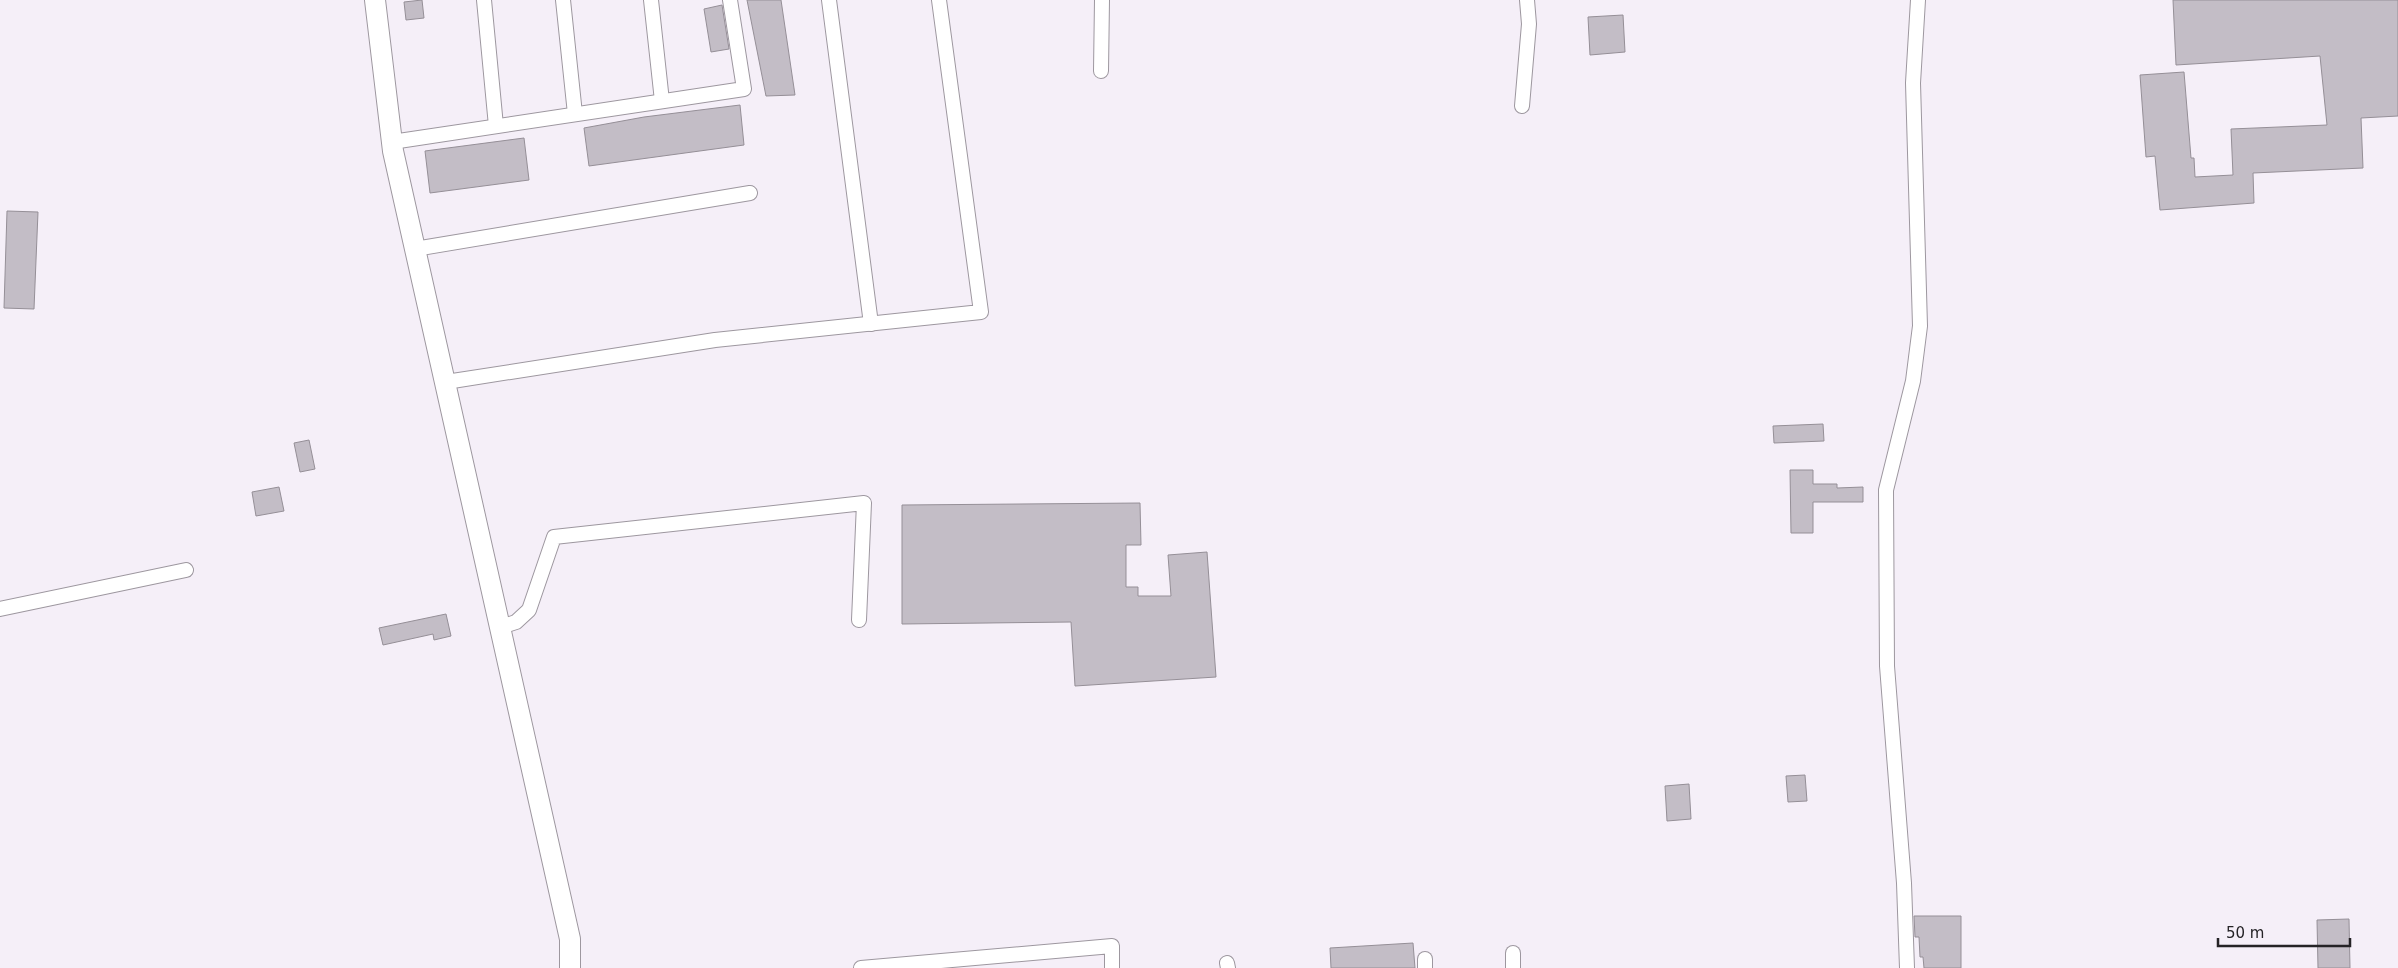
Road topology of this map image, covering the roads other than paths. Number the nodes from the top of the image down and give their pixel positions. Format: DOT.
graph roads {
  1 [pos="375,0"];
  2 [pos="484,0"];
  3 [pos="563,0"];
  4 [pos="654,0"];
  5 [pos="730,0"];
  6 [pos="829,0"];
  7 [pos="939,0"];
  8 [pos="1102,0"];
  9 [pos="1527,0"];
  10 [pos="1918,0"];
  11 [pos="1101,71"];
  12 [pos="662,101"];
  13 [pos="1522,106"];
  14 [pos="575,114"];
  15 [pos="496,126"];
  16 [pos="392,142"];
  17 [pos="750,193"];
  18 [pos="415,249"];
  19 [pos="872,324"];
  20 [pos="446,382"];
  21 [pos="186,570"];
  22 [pos="0,610"];
  23 [pos="859,620"];
  24 [pos="500,627"];
  25 [pos="1513,953"];
  26 [pos="570,968"];
  27 [pos="861,968"];
  28 [pos="1112,968"];
  29 [pos="1513,968"];
  30 [pos="1907,968"];
  1 -- 16 [label="street"];
  2 -- 15 [label="street"];
  3 -- 14 [label="street"];
  4 -- 12 [label="street"];
  5 -- 12 [label="street"];
  6 -- 19 [label="street"];
  7 -- 19 [label="street"];
  8 -- 11 [label="street"];
  9 -- 13 [label="street"];
  10 -- 30 [label="street"];
  12 -- 14 [label="street"];
  14 -- 15 [label="street"];
  15 -- 16 [label="street"];
  16 -- 18 [label="street"];
  17 -- 18 [label="street"];
  18 -- 20 [label="street"];
  19 -- 20 [label="street"];
  20 -- 24 [label="street"];
  21 -- 22 [label="street"];
  23 -- 24 [label="street"];
  24 -- 26 [label="street"];
  25 -- 29 [label="street"];
  27 -- 28 [label="street"];
}
